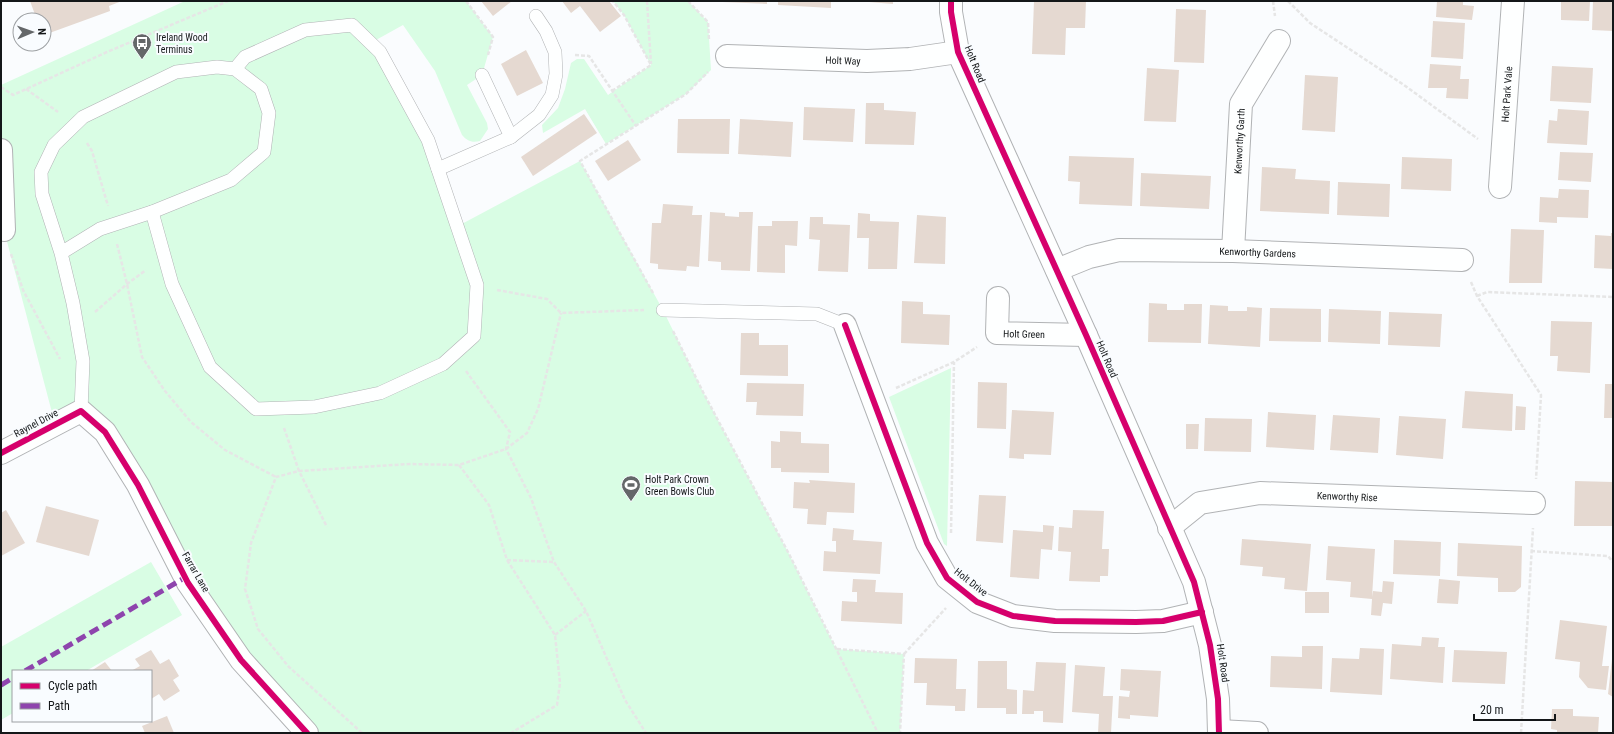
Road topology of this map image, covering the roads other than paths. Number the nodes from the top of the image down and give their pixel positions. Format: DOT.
graph roads {
  1 [pos="951,1"];
  2 [pos="1513,1"];
  3 [pos="536,16"];
  4 [pos="1279,41"];
  5 [pos="958,52"];
  6 [pos="727,56"];
  7 [pos="235,69"];
  8 [pos="482,75"];
  9 [pos="511,137"];
  10 [pos="1,150"];
  11 [pos="438,169"];
  12 [pos="1500,187"];
  13 [pos="152,212"];
  14 [pos="4,230"];
  15 [pos="1233,251"];
  16 [pos="61,253"];
  17 [pos="1462,260"];
  18 [pos="1057,270"];
  19 [pos="998,298"];
  20 [pos="663,310"];
  21 [pos="844,325"];
  22 [pos="1086,336"];
  23 [pos="81,411"];
  24 [pos="1,453"];
  25 [pos="1534,503"];
  26 [pos="1169,528"];
  27 [pos="1202,612"];
  28 [pos="1219,732"];
  29 [pos="307,733"];
  30 [pos="1257,733"];
  1 -- 5 [label="street, Holt Road"];
  2 -- 12 [label="street, Holt Park Vale"];
  3 -- 9 [label="lane"];
  4 -- 15 [label="street, Kenworthy Garth"];
  5 -- 6 [label="street, Holt Way"];
  5 -- 18 [label="street, Holt Road"];
  7 -- 11 [label="lane"];
  7 -- 13 [label="lane"];
  7 -- 16 [label="lane"];
  8 -- 9 [label="lane"];
  9 -- 11 [label="lane"];
  10 -- 14 [label="street"];
  11 -- 13 [label="lane"];
  13 -- 16 [label="lane"];
  15 -- 17 [label="street, Kenworthy Gardens"];
  15 -- 18 [label="street, Kenworthy Gardens"];
  16 -- 23 [label="lane"];
  18 -- 22 [label="street, Holt Road"];
  19 -- 22 [label="street, Holt Green"];
  20 -- 21 [label="lane"];
  21 -- 27 [label="street, Holt Drive"];
  22 -- 26 [label="street, Holt Road"];
  23 -- 24 [label="street, Raynel Drive"];
  23 -- 29 [label="street, Farrar Lane"];
  25 -- 26 [label="street, Kenworthy Rise"];
  26 -- 27 [label="street, Holt Road"];
  27 -- 28 [label="street, Holt Road"];
  28 -- 30 [label="street"];
}
